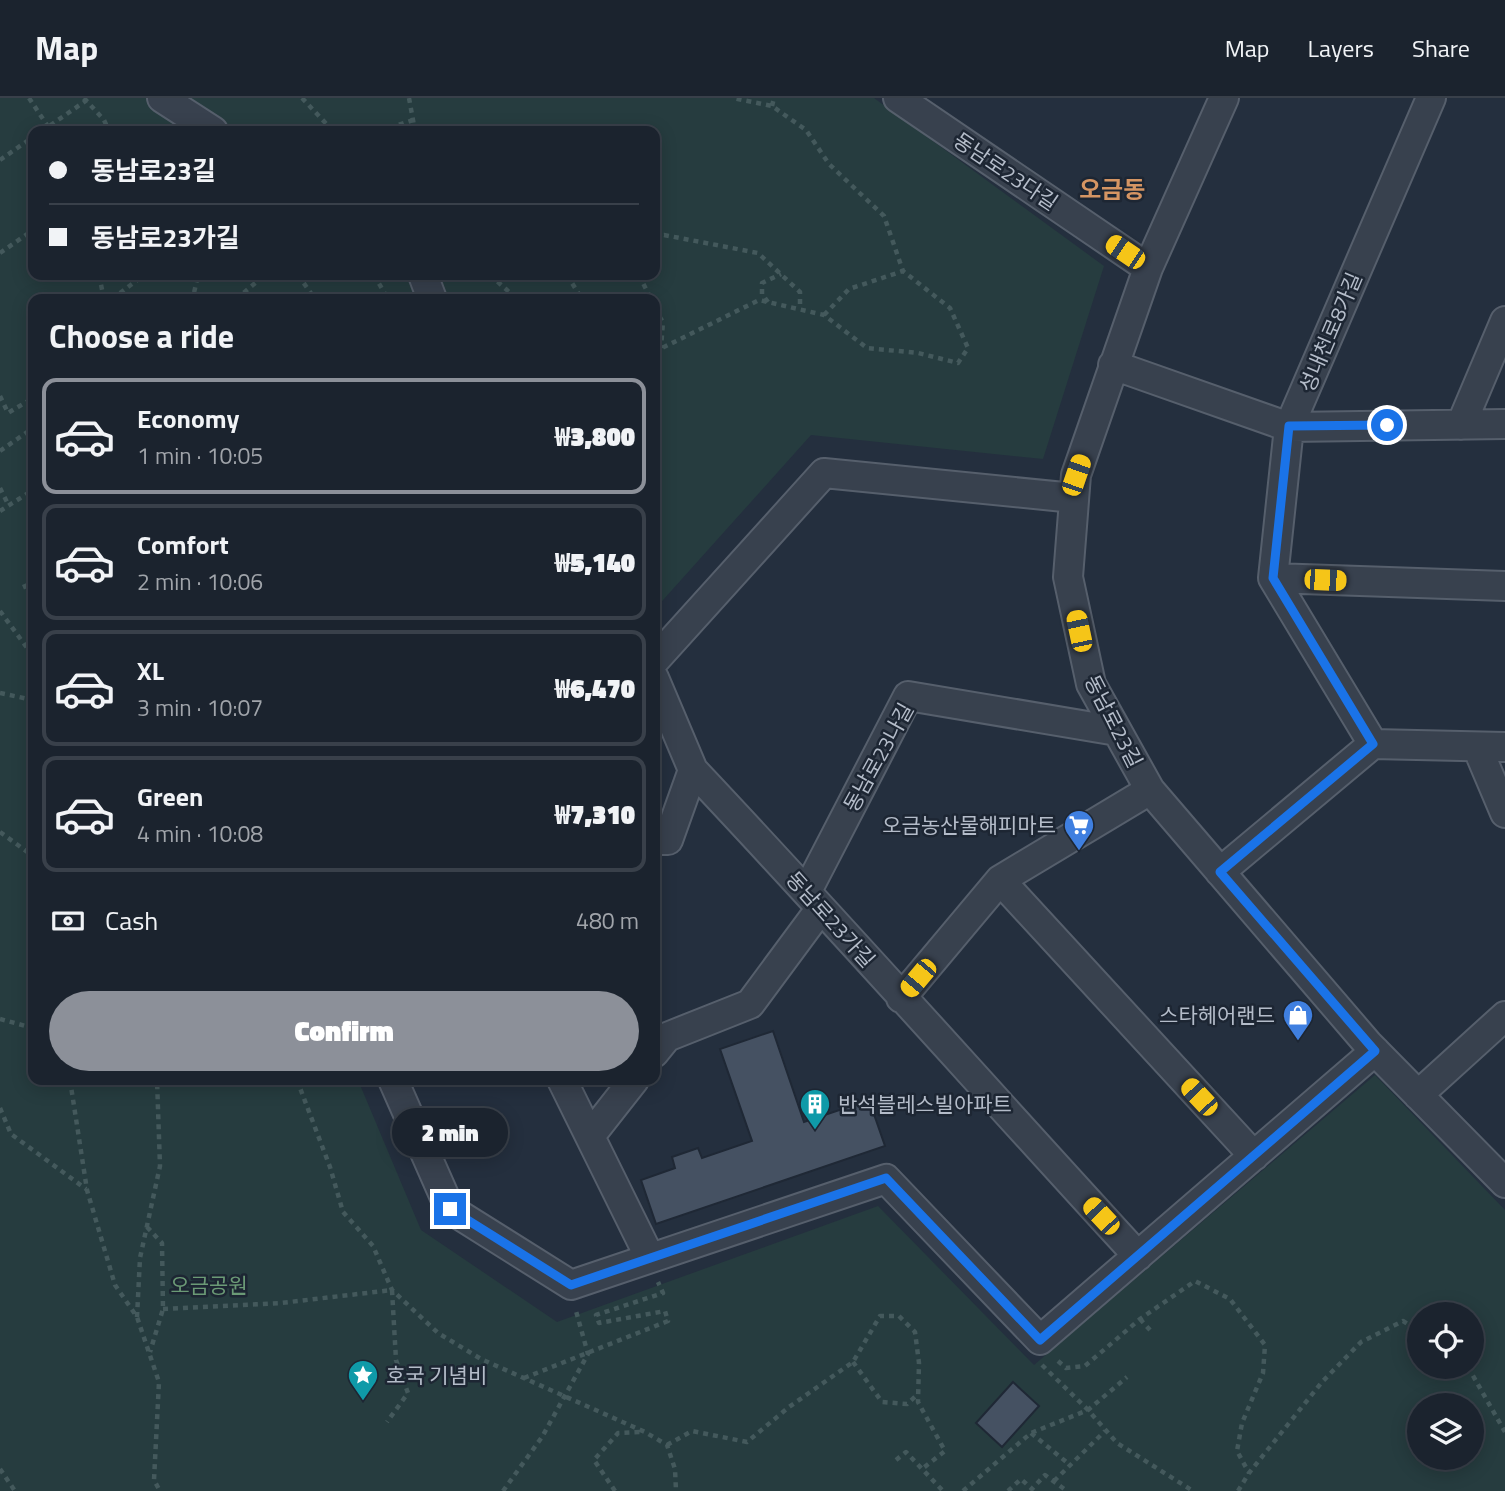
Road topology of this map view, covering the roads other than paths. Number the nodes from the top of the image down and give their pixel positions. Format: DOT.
graph roads {
  1 [pos="162,98"];
  2 [pos="898,98"];
  3 [pos="1431,98"];
  4 [pos="1221,99"];
  5 [pos="205,126"];
  6 [pos="1147,268"];
  7 [pos="1505,321"];
  8 [pos="1114,365"];
  9 [pos="1505,424"];
  10 [pos="1461,425"];
  11 [pos="1289,426"];
  12 [pos="1074,498"];
  13 [pos="1273,578"];
  14 [pos="1505,586"];
  15 [pos="660,654"];
  16 [pos="660,692"];
  17 [pos="1117,731"];
  18 [pos="1373,744"];
  19 [pos="1476,747"];
  20 [pos="1505,747"];
  21 [pos="693,770"];
  22 [pos="1150,790"];
  23 [pos="1505,813"];
  24 [pos="660,844"];
  25 [pos="1220,872"];
  26 [pos="1000,880"];
  27 [pos="814,900"];
  28 [pos="901,998"];
  29 [pos="1505,1016"];
  30 [pos="660,1046"];
  31 [pos="1375,1051"];
  32 [pos="395,1085"];
  33 [pos="564,1085"];
  34 [pos="630,1085"];
  35 [pos="1418,1095"];
  36 [pos="590,1136"];
  37 [pos="1254,1156"];
  38 [pos="1505,1183"];
  39 [pos="1138,1256"];
  40 [pos="648,1271"];
  1 -- 5 [label="street"];
  2 -- 6 [label="street, 동남로23다길"];
  3 -- 11 [label="street, 성내천로8가길"];
  4 -- 6 [label="street, 동남로23길"];
  6 -- 8 [label="street, 동남로23길"];
  7 -- 10 [label="street"];
  8 -- 11 [label="street"];
  8 -- 12 [label="street, 동남로23길"];
  9 -- 10 [label="street"];
  10 -- 11 [label="street"];
  11 -- 13 [label="street, 성내천로8가길"];
  12 -- 15 [label="street"];
  12 -- 17 [label="street, 동남로23길"];
  13 -- 14 [label="street"];
  13 -- 18 [label="street"];
  16 -- 21 [label="street, 동남로23가길"];
  17 -- 22 [label="street, 동남로23길"];
  17 -- 27 [label="street, 동남로23나길"];
  18 -- 19 [label="street"];
  18 -- 25 [label="street"];
  19 -- 20 [label="street"];
  19 -- 23 [label="street"];
  21 -- 24 [label="street"];
  21 -- 27 [label="street, 동남로23가길"];
  22 -- 25 [label="street, 동남로23길"];
  22 -- 26 [label="street, 동남로23길"];
  25 -- 31 [label="street, 동남로23길"];
  26 -- 28 [label="street, 동남로23길"];
  26 -- 37 [label="street"];
  27 -- 28 [label="street, 동남로23가길"];
  27 -- 30 [label="street, 동남로23나길"];
  28 -- 39 [label="street, 동남로23가길"];
  29 -- 35 [label="street"];
  31 -- 35 [label="street, 동남로23길"];
  31 -- 37 [label="street"];
  32 -- 40 [label="street"];
  33 -- 36 [label="street"];
  34 -- 36 [label="street"];
  35 -- 38 [label="street, 동남로23길"];
  36 -- 40 [label="street"];
  37 -- 39 [label="street"];
  39 -- 40 [label="street"];
}
